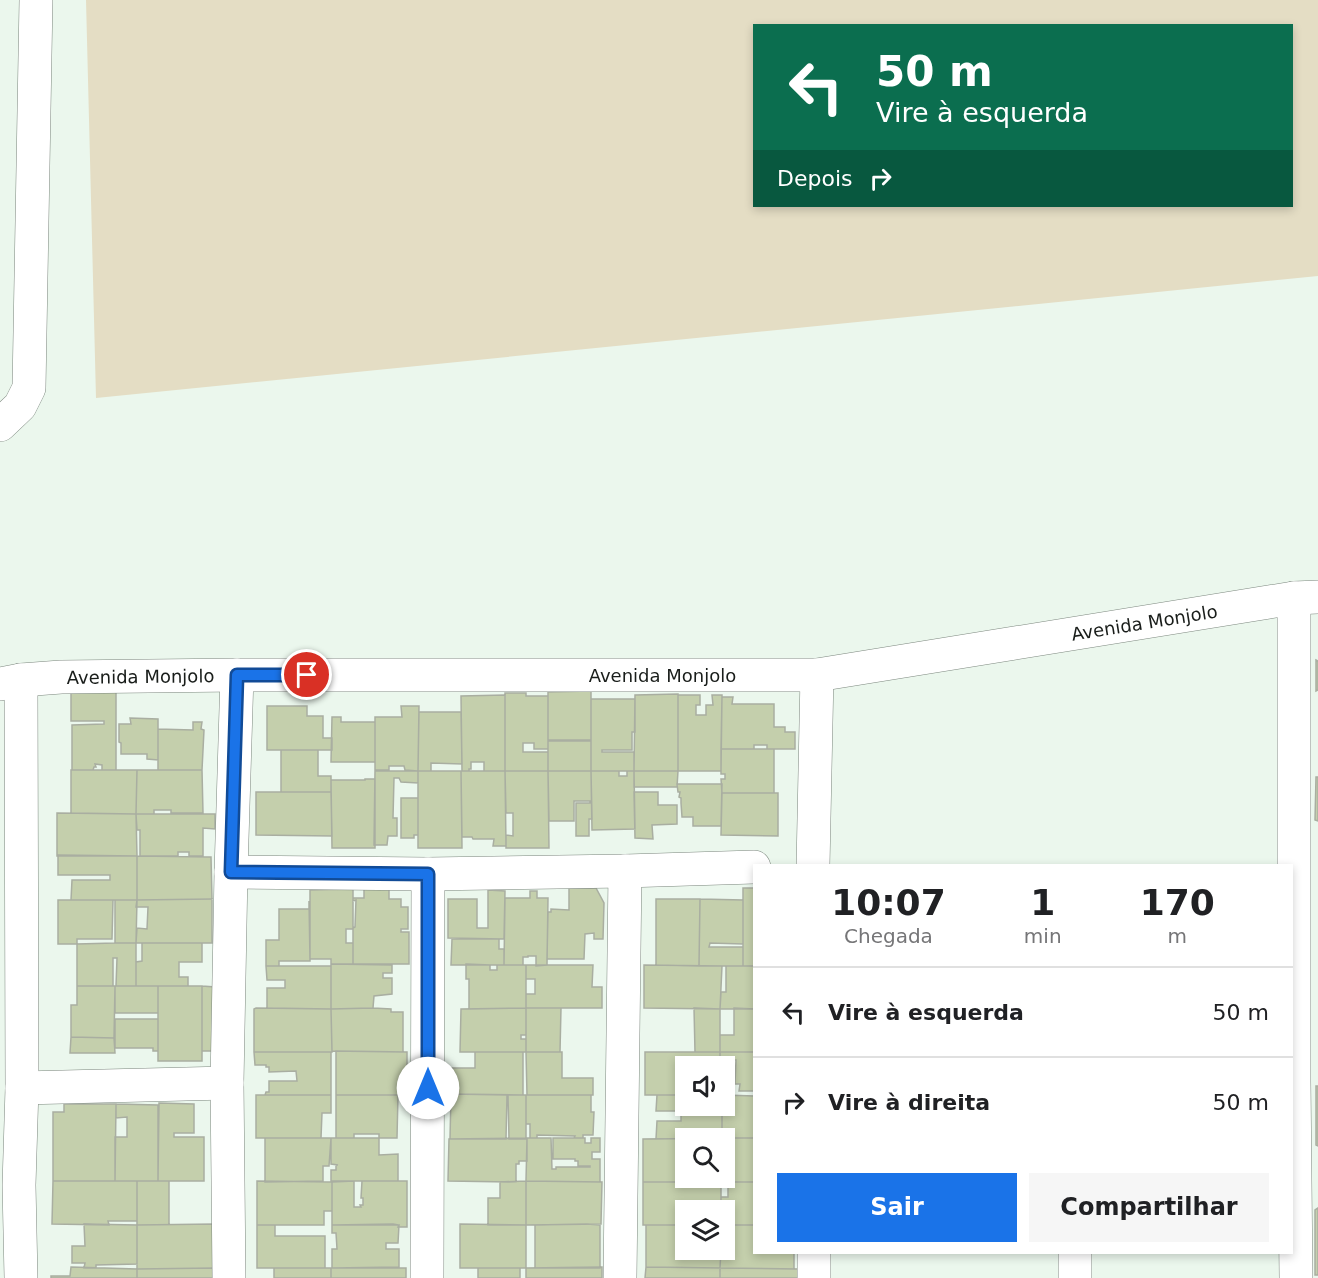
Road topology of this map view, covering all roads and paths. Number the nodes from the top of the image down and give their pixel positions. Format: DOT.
graph roads {
  1 [pos="36,0"];
  2 [pos="0,425"];
  3 [pos="1306,598"];
  4 [pos="237,675"];
  5 [pos="817,675"];
  6 [pos="10,682"];
  7 [pos="10,773"];
  8 [pos="813,864"];
  9 [pos="753,867"];
  10 [pos="625,871"];
  11 [pos="231,872"];
  12 [pos="428,874"];
  13 [pos="1293,1081"];
  14 [pos="227,1083"];
  15 [pos="22,1088"];
  16 [pos="1307,1178"];
  17 [pos="10,1185"];
  18 [pos="814,1254"];
  19 [pos="1075,1254"];
  20 [pos="21,1278"];
  21 [pos="229,1278"];
  22 [pos="427,1278"];
  23 [pos="620,1278"];
  24 [pos="814,1278"];
  25 [pos="1075,1278"];
  26 [pos="1296,1278"];
  1 -- 2 [label="street"];
  3 -- 5 [label="street, Avenida Monjolo"];
  3 -- 13 [label="street"];
  4 -- 5 [label="street, Avenida Monjolo"];
  4 -- 6 [label="street, Avenida Monjolo"];
  4 -- 11 [label="street"];
  5 -- 8 [label="street"];
  6 -- 7 [label="street"];
  7 -- 15 [label="street"];
  9 -- 10 [label="street"];
  10 -- 12 [label="street"];
  10 -- 23 [label="street"];
  11 -- 12 [label="street"];
  11 -- 14 [label="street"];
  12 -- 22 [label="street"];
  13 -- 16 [label="street"];
  14 -- 15 [label="street"];
  14 -- 21 [label="street"];
  15 -- 17 [label="street"];
  16 -- 26 [label="street"];
  17 -- 20 [label="street"];
  18 -- 24 [label="street"];
  19 -- 25 [label="street"];
}
